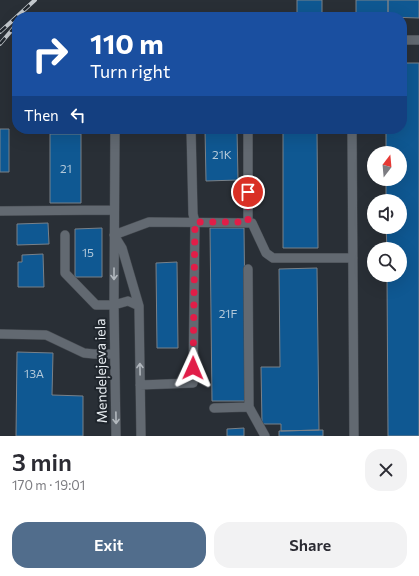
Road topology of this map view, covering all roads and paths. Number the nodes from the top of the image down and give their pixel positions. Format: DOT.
graph roads {
  1 [pos="407,40"];
  2 [pos="419,40"];
  3 [pos="115,134"];
  4 [pos="190,134"];
  5 [pos="248,134"];
  6 [pos="352,134"];
  7 [pos="114,210"];
  8 [pos="0,211"];
  9 [pos="195,222"];
  10 [pos="248,222"];
  11 [pos="65,235"];
  12 [pos="114,235"];
  13 [pos="353,258"];
  14 [pos="248,269"];
  15 [pos="114,305"];
  16 [pos="139,306"];
  17 [pos="0,334"];
  18 [pos="114,354"];
  19 [pos="140,384"];
  20 [pos="250,407"];
  21 [pos="214,408"];
  22 [pos="116,436"];
  23 [pos="141,436"];
  24 [pos="265,436"];
  25 [pos="354,436"];
  1 -- 2 [label="street"];
  3 -- 7 [label="street, Mendeļejeva iela"];
  4 -- 9 [label="street"];
  5 -- 10 [label="street"];
  6 -- 13 [label="street"];
  7 -- 8 [label="street"];
  7 -- 12 [label="street, Mendeļejeva iela"];
  9 -- 10 [label="street"];
  9 -- 12 [label="street"];
  9 -- 19 [label="street"];
  10 -- 13 [label="street"];
  11 -- 15 [label="street"];
  12 -- 15 [label="street, Mendeļejeva iela, one-way"];
  12 -- 16 [label="street"];
  13 -- 25 [label="street"];
  14 -- 20 [label="street"];
  15 -- 16 [label="street, Mendeļejeva iela"];
  15 -- 18 [label="street, Mendeļejeva iela"];
  19 -- 16 [label="street, one-way"];
  17 -- 18 [label="street"];
  18 -- 22 [label="street, Mendeļejeva iela, one-way"];
  19 -- 23 [label="street"];
  20 -- 21 [label="street"];
  20 -- 24 [label="street"];
}
